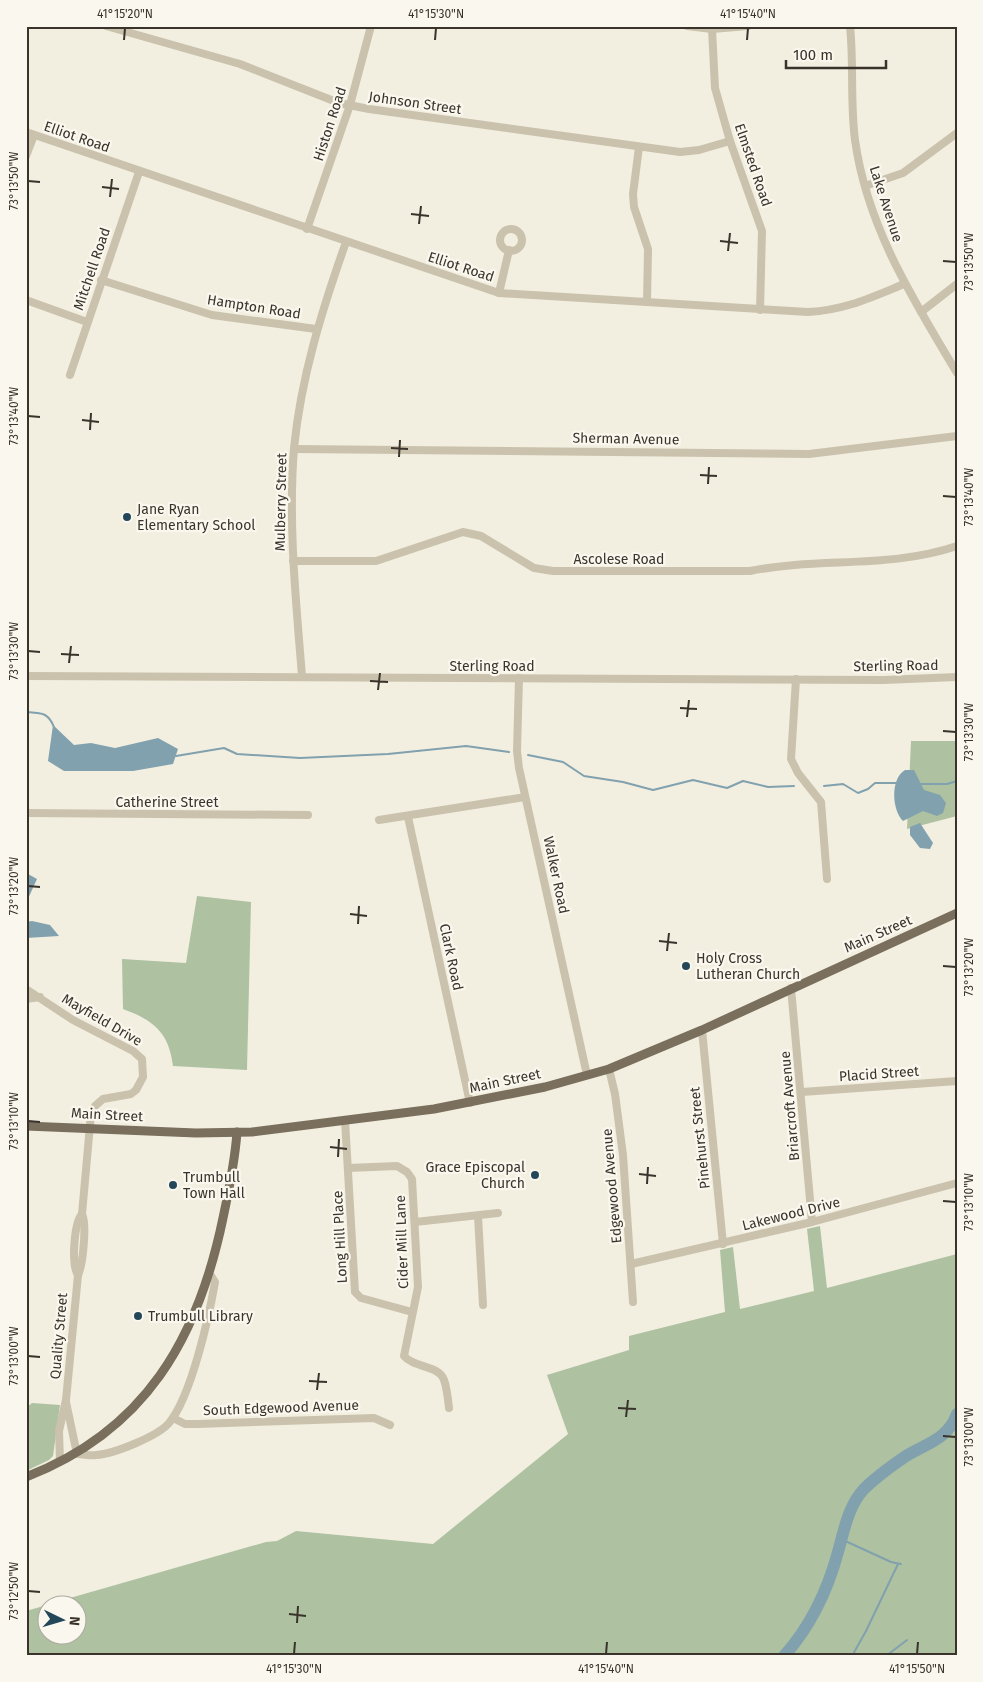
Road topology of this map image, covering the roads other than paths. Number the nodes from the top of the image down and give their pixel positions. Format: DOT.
graph roads {
  1 [pos="106,26"];
  2 [pos="371,26"];
  3 [pos="688,26"];
  4 [pos="748,26"];
  5 [pos="850,26"];
  6 [pos="712,29"];
  7 [pos="350,106"];
  8 [pos="30,133"];
  9 [pos="957,133"];
  10 [pos="730,141"];
  11 [pos="639,147"];
  12 [pos="26,156"];
  13 [pos="139,172"];
  14 [pos="865,186"];
  15 [pos="307,229"];
  16 [pos="346,242"];
  17 [pos="509,250"];
  18 [pos="101,280"];
  19 [pos="904,284"];
  20 [pos="957,284"];
  21 [pos="498,293"];
  22 [pos="26,300"];
  23 [pos="647,302"];
  24 [pos="760,310"];
  25 [pos="921,312"];
  26 [pos="87,322"];
  27 [pos="316,329"];
  28 [pos="957,373"];
  29 [pos="70,374"];
  30 [pos="957,436"];
  31 [pos="294,449"];
  32 [pos="957,546"];
  33 [pos="293,561"];
  34 [pos="26,676"];
  35 [pos="302,676"];
  36 [pos="957,677"];
  37 [pos="519,678"];
  38 [pos="796,679"];
  39 [pos="526,797"];
  40 [pos="26,813"];
  41 [pos="308,815"];
  42 [pos="408,817"];
  43 [pos="379,820"];
  44 [pos="827,879"];
  45 [pos="957,914"];
  46 [pos="792,988"];
  47 [pos="26,989"];
  48 [pos="40,996"];
  49 [pos="26,1000"];
  50 [pos="702,1030"];
  51 [pos="609,1069"];
  52 [pos="587,1075"];
  53 [pos="957,1081"];
  54 [pos="802,1092"];
  55 [pos="470,1103"];
  56 [pos="345,1120"];
  57 [pos="26,1126"];
  58 [pos="90,1127"];
  59 [pos="237,1132"];
  60 [pos="348,1168"];
  61 [pos="957,1183"];
  62 [pos="498,1213"];
  63 [pos="478,1216"];
  64 [pos="415,1222"];
  65 [pos="812,1222"];
  66 [pos="723,1244"];
  67 [pos="631,1264"];
  68 [pos="210,1274"];
  69 [pos="633,1302"];
  70 [pos="483,1305"];
  71 [pos="412,1312"];
  72 [pos="66,1400"];
  73 [pos="449,1408"];
  74 [pos="173,1418"];
  75 [pos="390,1425"];
  76 [pos="78,1454"];
  77 [pos="60,1462"];
  78 [pos="26,1477"];
  1 -- 7 [label="street, Johnson Street"];
  2 -- 7 [label="street, Histon Road"];
  3 -- 6 [label="street"];
  4 -- 6 [label="street"];
  5 -- 14 [label="street, Lake Avenue"];
  6 -- 10 [label="street, Elmsted Road"];
  7 -- 11 [label="street, Johnson Street"];
  7 -- 15 [label="street, Histon Road"];
  8 -- 12 [label="street"];
  8 -- 13 [label="street, Elliot Road"];
  9 -- 14 [label="street"];
  10 -- 11 [label="street, Johnson Street"];
  10 -- 24 [label="street, Elmsted Road"];
  11 -- 23 [label="street"];
  13 -- 15 [label="street, Elliot Road"];
  13 -- 18 [label="street, Mitchell Road"];
  14 -- 19 [label="street, Lake Avenue"];
  15 -- 16 [label="street, Elliot Road"];
  16 -- 21 [label="street, Elliot Road"];
  16 -- 27 [label="street, Hampton Road"];
  17 -- 21 [label="street"];
  18 -- 26 [label="street, Mitchell Road"];
  18 -- 27 [label="street, Hampton Road"];
  19 -- 24 [label="street, Elliot Road"];
  19 -- 25 [label="street, Lake Avenue"];
  20 -- 25 [label="street"];
  21 -- 23 [label="street, Elliot Road"];
  22 -- 26 [label="street"];
  23 -- 24 [label="street, Elliot Road"];
  25 -- 28 [label="street, Lake Avenue"];
  26 -- 29 [label="street, Mitchell Road"];
  27 -- 31 [label="street, Mulberry Street"];
  30 -- 31 [label="street, Sherman Avenue"];
  31 -- 33 [label="street, Mulberry Street"];
  32 -- 33 [label="street, Ascolese Road"];
  33 -- 35 [label="street, Mulberry Street"];
  34 -- 35 [label="street, Sterling Road"];
  35 -- 37 [label="street, Sterling Road"];
  36 -- 38 [label="street, Sterling Road"];
  37 -- 38 [label="street, Sterling Road"];
  37 -- 39 [label="street, Walker Road"];
  38 -- 44 [label="street"];
  39 -- 42 [label="street"];
  39 -- 52 [label="street, Walker Road"];
  40 -- 41 [label="street, Catherine Street"];
  42 -- 43 [label="street"];
  42 -- 55 [label="street, Clark Road"];
  45 -- 46 [label="main road, Main Street"];
  46 -- 50 [label="main road, Main Street"];
  46 -- 54 [label="street, Briarcroft Avenue"];
  47 -- 48 [label="street, Mayfield Drive"];
  48 -- 49 [label="street, Mayfield Drive"];
  48 -- 58 [label="street, Mayfield Drive"];
  50 -- 51 [label="main road, Main Street"];
  50 -- 66 [label="street, Pinehurst Street"];
  51 -- 52 [label="main road, Main Street"];
  51 -- 67 [label="street, Edgewood Avenue"];
  52 -- 55 [label="main road, Main Street"];
  53 -- 54 [label="street, Placid Street"];
  54 -- 65 [label="street, Briarcroft Avenue"];
  55 -- 56 [label="main road, Main Street"];
  56 -- 59 [label="main road, Main Street"];
  56 -- 60 [label="street, Long Hill Place"];
  57 -- 58 [label="main road, Main Street"];
  58 -- 59 [label="main road, Main Street"];
  58 -- 72 [label="street, Quality Street"];
  59 -- 68 [label="main road"];
  60 -- 64 [label="street, Cider Mill Lane"];
  60 -- 71 [label="street, Long Hill Place"];
  61 -- 65 [label="street, Lakewood Drive"];
  62 -- 63 [label="street"];
  63 -- 64 [label="street"];
  63 -- 70 [label="street"];
  64 -- 71 [label="street, Cider Mill Lane"];
  65 -- 66 [label="street, Lakewood Drive"];
  66 -- 67 [label="street, Lakewood Drive"];
  67 -- 69 [label="street, Edgewood Avenue"];
  68 -- 74 [label="street"];
  68 -- 76 [label="main road"];
  71 -- 73 [label="street, Cider Mill Lane"];
  72 -- 76 [label="street, Quality Street"];
  72 -- 77 [label="street, Quality Street"];
  74 -- 75 [label="street, South Edgewood Avenue"];
  74 -- 76 [label="street"];
  76 -- 77 [label="main road"];
  77 -- 78 [label="main road"];
}
